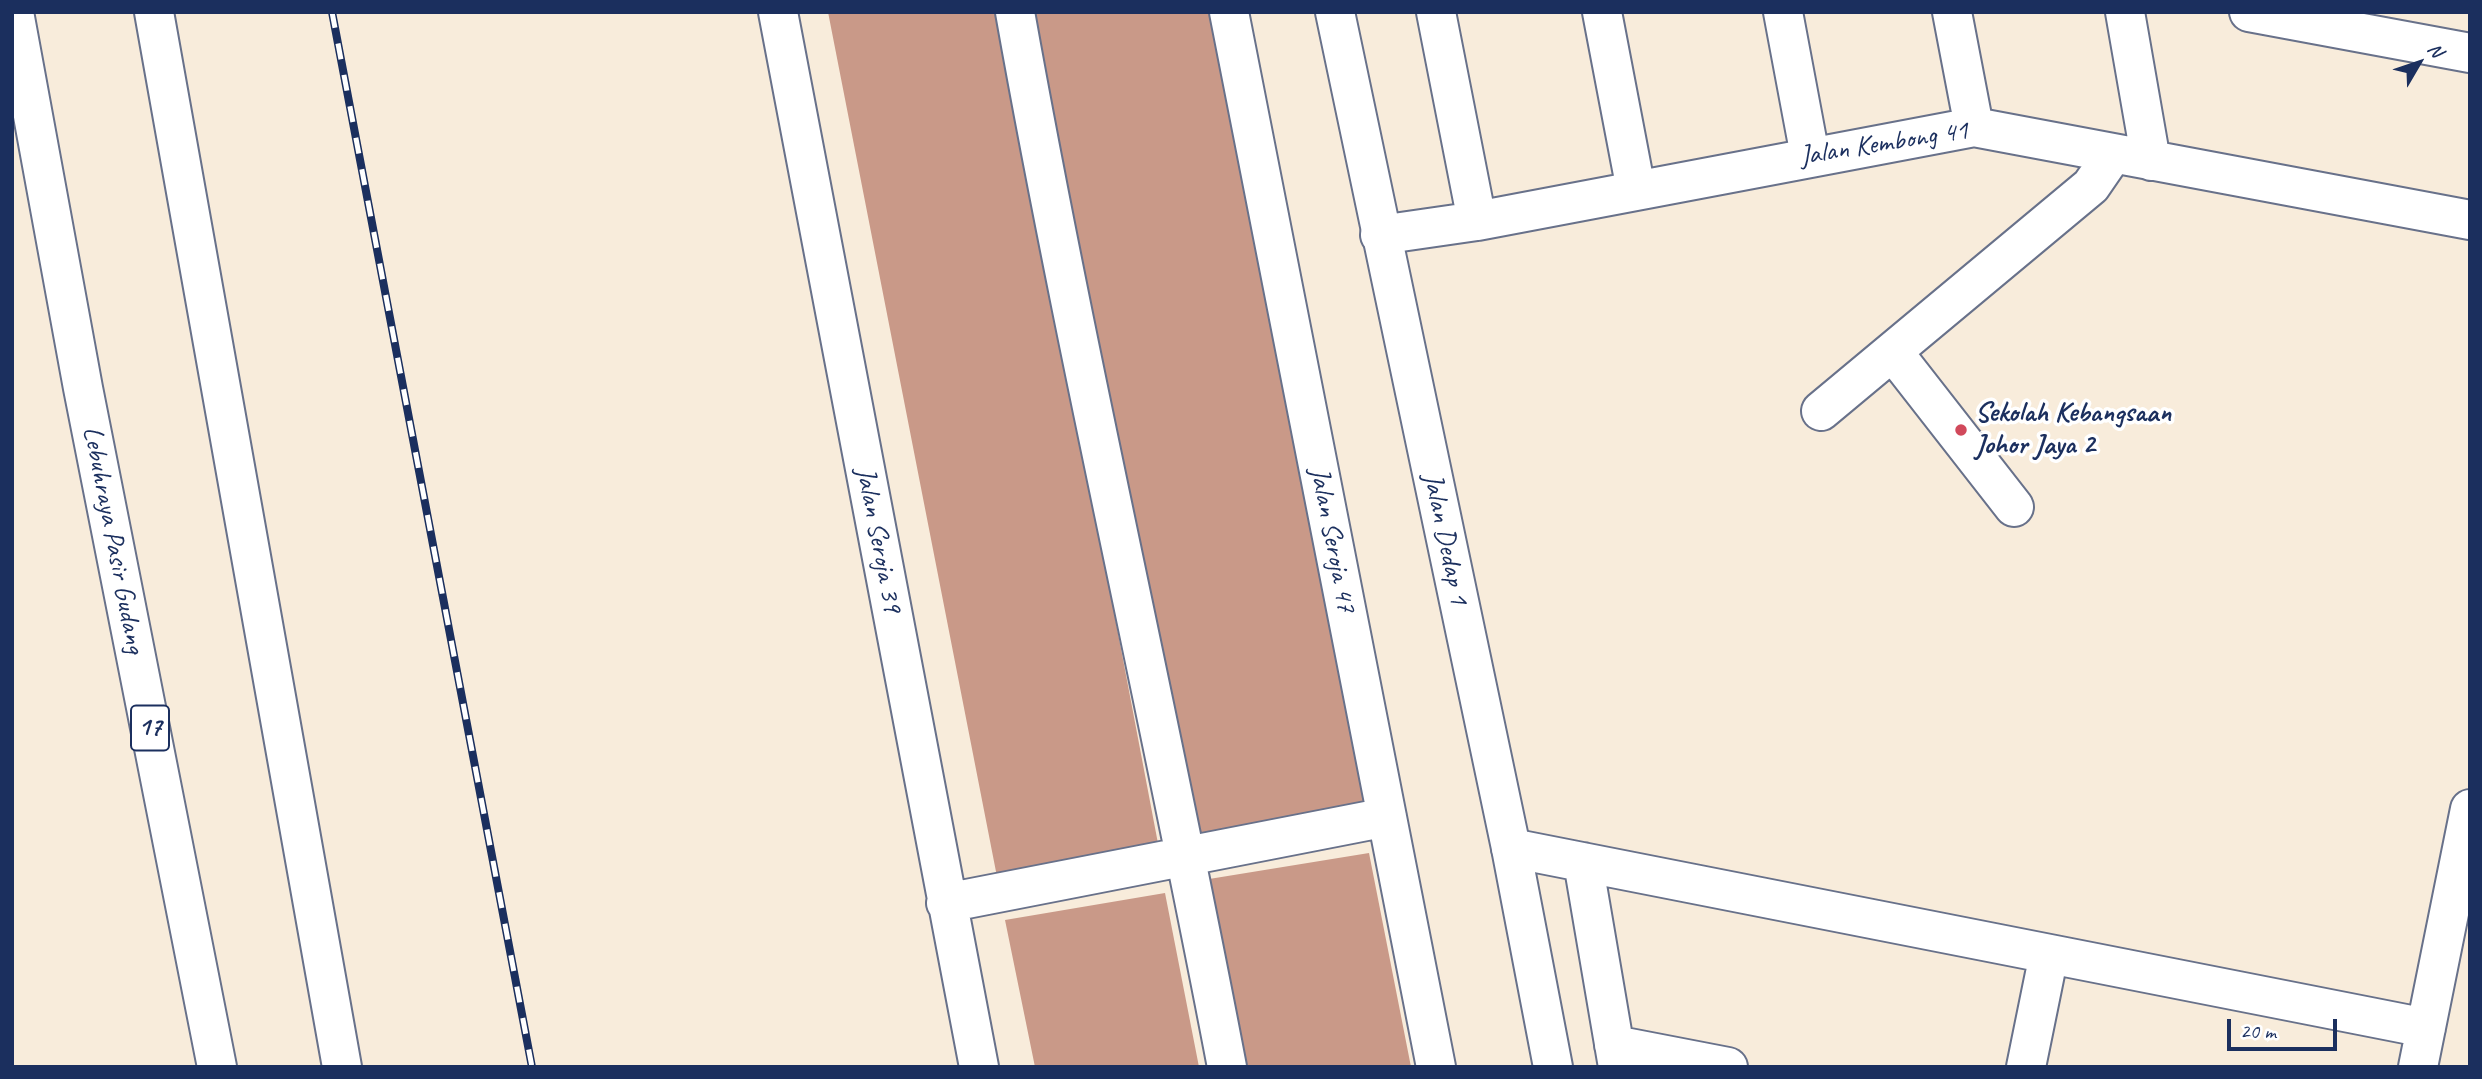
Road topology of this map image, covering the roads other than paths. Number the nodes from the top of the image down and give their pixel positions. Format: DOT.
graph roads {
  1 [pos="14,12"];
  2 [pos="153,12"];
  3 [pos="778,12"];
  4 [pos="1014,12"];
  5 [pos="1229,12"];
  6 [pos="1335,12"];
  7 [pos="1436,12"];
  8 [pos="1602,12"];
  9 [pos="1783,12"];
  10 [pos="1952,12"];
  11 [pos="2125,12"];
  12 [pos="2249,12"];
  13 [pos="2470,53"];
  14 [pos="1974,127"];
  15 [pos="2113,154"];
  16 [pos="1810,156"];
  17 [pos="2151,161"];
  18 [pos="1636,190"];
  19 [pos="2470,220"];
  20 [pos="1477,221"];
  21 [pos="1380,235"];
  22 [pos="1893,352"];
  23 [pos="1821,411"];
  24 [pos="2014,507"];
  25 [pos="2470,809"];
  26 [pos="1387,817"];
  27 [pos="1511,848"];
  28 [pos="1187,856"];
  29 [pos="1583,862"];
  30 [pos="2463,872"];
  31 [pos="946,903"];
  32 [pos="2049,954"];
  33 [pos="2426,1028"];
  34 [pos="1616,1056"];
  35 [pos="217,1067"];
  36 [pos="342,1067"];
  37 [pos="979,1067"];
  38 [pos="1227,1067"];
  39 [pos="1436,1067"];
  40 [pos="1553,1067"];
  41 [pos="1728,1067"];
  42 [pos="2026,1067"];
  43 [pos="2418,1067"];
  1 -- 35 [label="main road, Lebuhraya Pasir Gudang / 17"];
  2 -- 36 [label="main road"];
  3 -- 31 [label="main road, Jalan Seroja 39"];
  4 -- 28 [label="main road"];
  5 -- 26 [label="main road, Jalan Seroja 47"];
  6 -- 21 [label="main road, Jalan Dedap 1"];
  7 -- 20 [label="main road"];
  8 -- 18 [label="main road"];
  9 -- 16 [label="main road"];
  10 -- 14 [label="main road"];
  11 -- 17 [label="main road"];
  12 -- 13 [label="main road"];
  14 -- 15 [label="main road, Jalan Kembong 41"];
  14 -- 16 [label="main road, Jalan Kembong 41"];
  15 -- 17 [label="main road, Jalan Kembong 41"];
  15 -- 22 [label="main road"];
  16 -- 18 [label="main road, Jalan Kembong 41"];
  17 -- 19 [label="main road, Jalan Kembong 41"];
  18 -- 20 [label="main road, Jalan Kembong 41"];
  20 -- 21 [label="main road, Jalan Kembong 41"];
  21 -- 27 [label="main road, Jalan Dedap 1"];
  22 -- 23 [label="main road"];
  22 -- 24 [label="main road"];
  25 -- 30 [label="main road"];
  26 -- 28 [label="main road"];
  26 -- 39 [label="main road, Jalan Seroja 47"];
  27 -- 29 [label="main road"];
  27 -- 40 [label="main road, Jalan Dedap 1"];
  28 -- 31 [label="main road"];
  28 -- 38 [label="main road"];
  29 -- 32 [label="main road"];
  29 -- 34 [label="main road"];
  30 -- 33 [label="main road"];
  31 -- 37 [label="main road, Jalan Seroja 39"];
  32 -- 33 [label="main road"];
  32 -- 42 [label="main road"];
  33 -- 43 [label="main road"];
  34 -- 41 [label="main road"];
}
